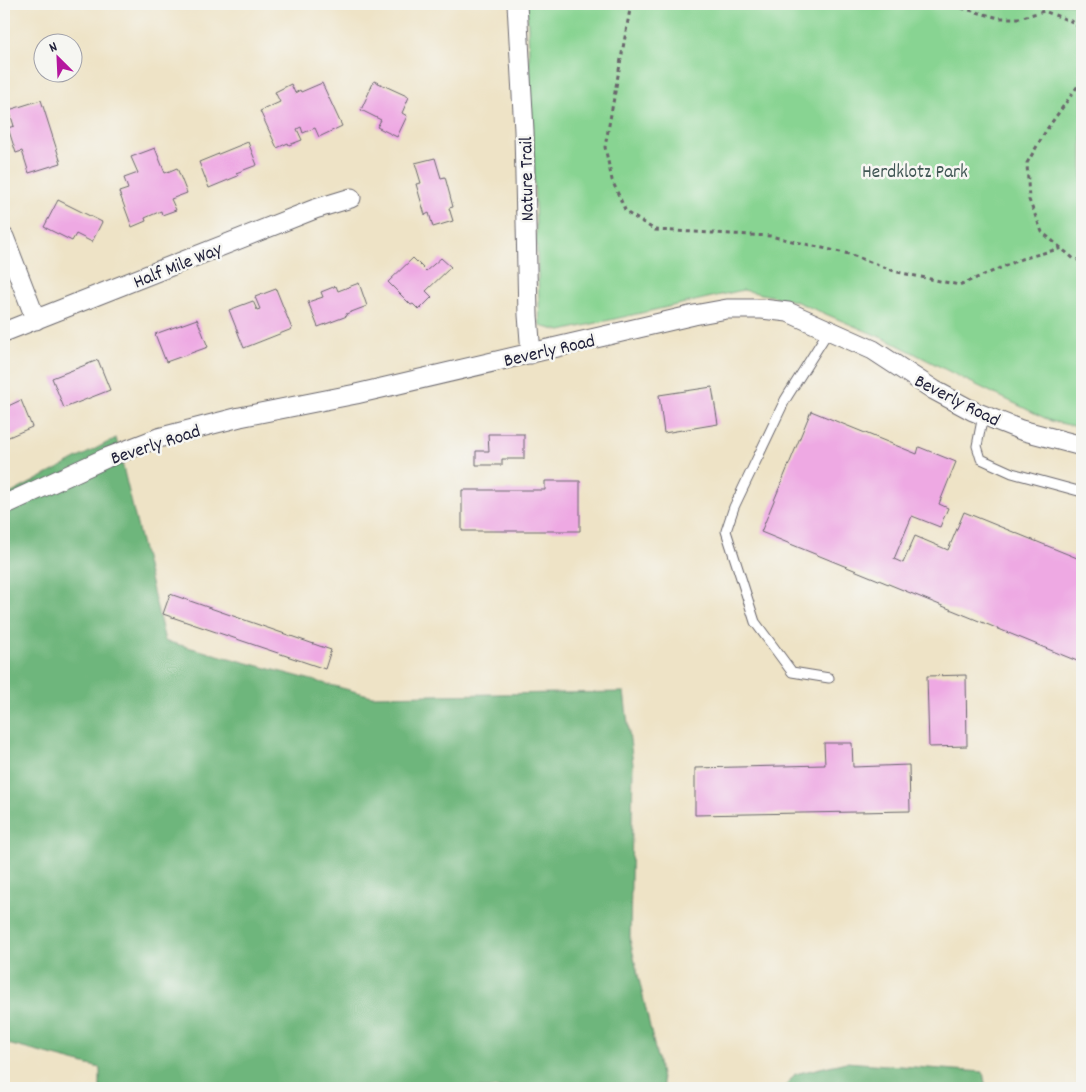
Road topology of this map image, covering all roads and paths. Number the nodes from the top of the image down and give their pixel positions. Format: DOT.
graph roads {
  1 [pos="517,4"];
  2 [pos="631,4"];
  3 [pos="946,4"];
  4 [pos="1082,31"];
  5 [pos="1082,80"];
  6 [pos="1081,87"];
  7 [pos="1082,159"];
  8 [pos="1082,170"];
  9 [pos="351,198"];
  10 [pos="4,237"];
  11 [pos="1062,248"];
  12 [pos="1082,261"];
  13 [pos="36,320"];
  14 [pos="829,330"];
  15 [pos="4,332"];
  16 [pos="531,354"];
  17 [pos="983,415"];
  18 [pos="1082,446"];
  19 [pos="1082,492"];
  20 [pos="4,505"];
  21 [pos="829,678"];
  1 -- 16 [label="street, Nature Trail"];
  2 -- 11 [label="path"];
  3 -- 4 [label="path"];
  5 -- 6 [label="path"];
  6 -- 11 [label="path"];
  7 -- 8 [label="path"];
  9 -- 13 [label="street, Half Mile Way"];
  10 -- 13 [label="street"];
  11 -- 12 [label="path"];
  13 -- 15 [label="street, Half Mile Way"];
  14 -- 16 [label="street, Beverly Road"];
  14 -- 17 [label="street, Beverly Road"];
  14 -- 21 [label="lane"];
  16 -- 20 [label="street, Beverly Road"];
  17 -- 18 [label="street, Beverly Road"];
  17 -- 19 [label="lane"];
}
